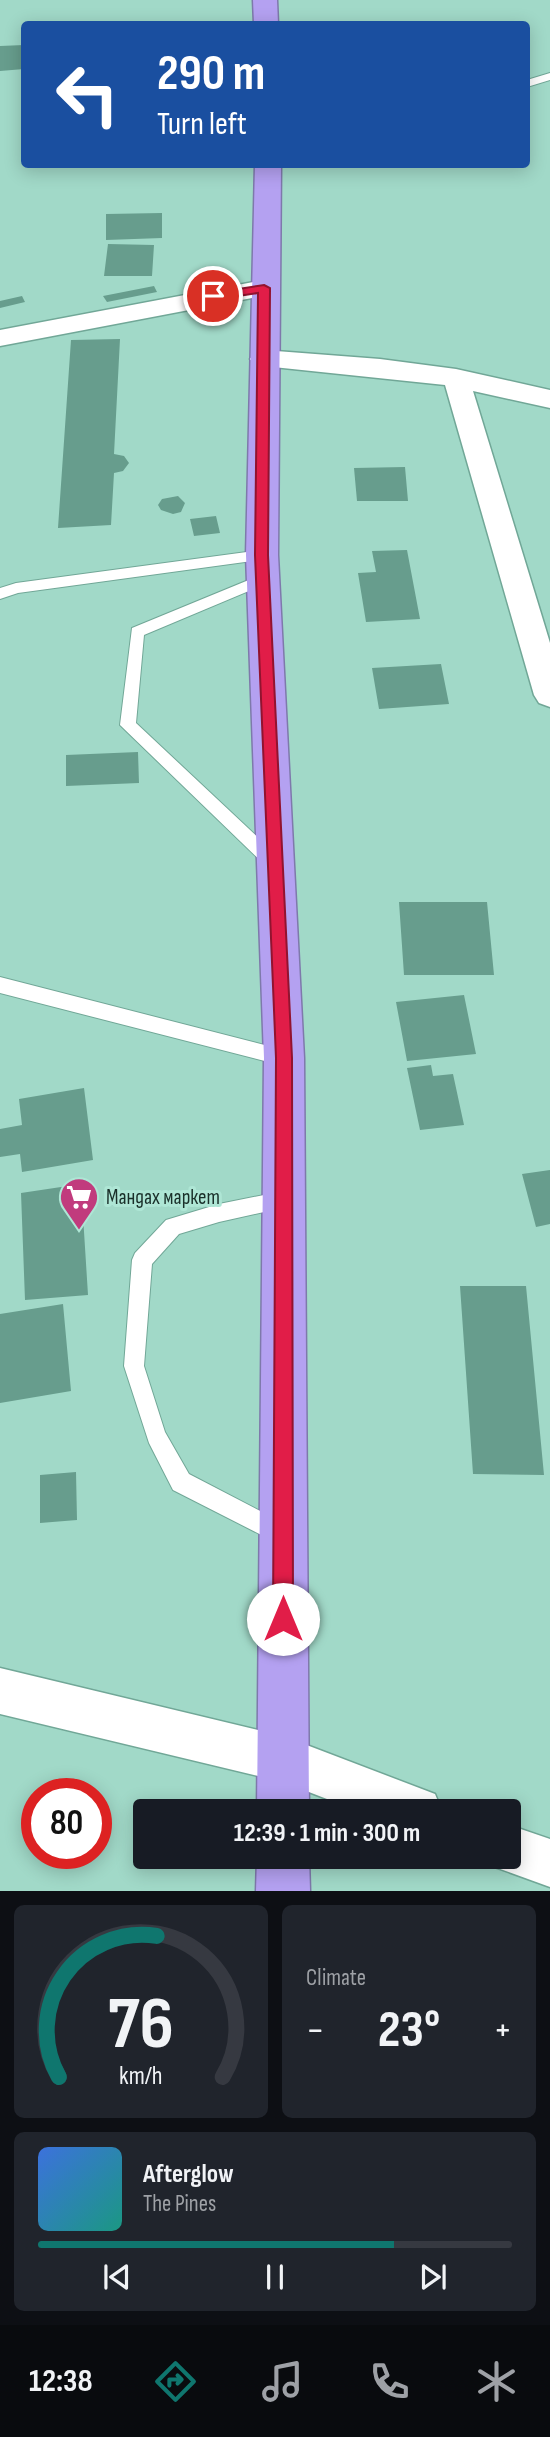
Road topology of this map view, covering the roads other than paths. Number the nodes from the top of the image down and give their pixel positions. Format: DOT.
graph roads {
  1 [pos="265,0"];
  2 [pos="266,21"];
  3 [pos="550,76"];
  4 [pos="530,83"];
  5 [pos="268,168"];
  6 [pos="264,288"];
  7 [pos="0,338"];
  8 [pos="263,359"];
  9 [pos="456,378"];
  10 [pos="550,398"];
  11 [pos="262,567"];
  12 [pos="0,594"];
  13 [pos="550,695"];
  14 [pos="276,865"];
  15 [pos="0,985"];
  16 [pos="284,1058"];
  17 [pos="284,1200"];
  18 [pos="284,1536"];
  19 [pos="0,1691"];
  20 [pos="283,1759"];
  21 [pos="283,1799"];
  22 [pos="387,1799"];
  23 [pos="521,1853"];
  24 [pos="550,1863"];
  25 [pos="283,1869"];
  26 [pos="283,1891"];
  1 -- 2 [label="highway"];
  3 -- 4 [label="lane"];
  5 -- 6 [label="highway"];
  6 -- 7 [label="street"];
  6 -- 8 [label="highway"];
  8 -- 9 [label="street"];
  8 -- 11 [label="highway"];
  9 -- 10 [label="street"];
  9 -- 13 [label="street"];
  11 -- 12 [label="lane"];
  11 -- 14 [label="highway"];
  11 -- 14 [label="lane"];
  14 -- 16 [label="highway"];
  15 -- 16 [label="lane"];
  16 -- 17 [label="highway"];
  17 -- 18 [label="highway"];
  17 -- 18 [label="lane"];
  18 -- 20 [label="highway"];
  19 -- 20 [label="street"];
  20 -- 21 [label="highway"];
  20 -- 22 [label="street"];
  23 -- 24 [label="street"];
  25 -- 26 [label="highway"];
}
